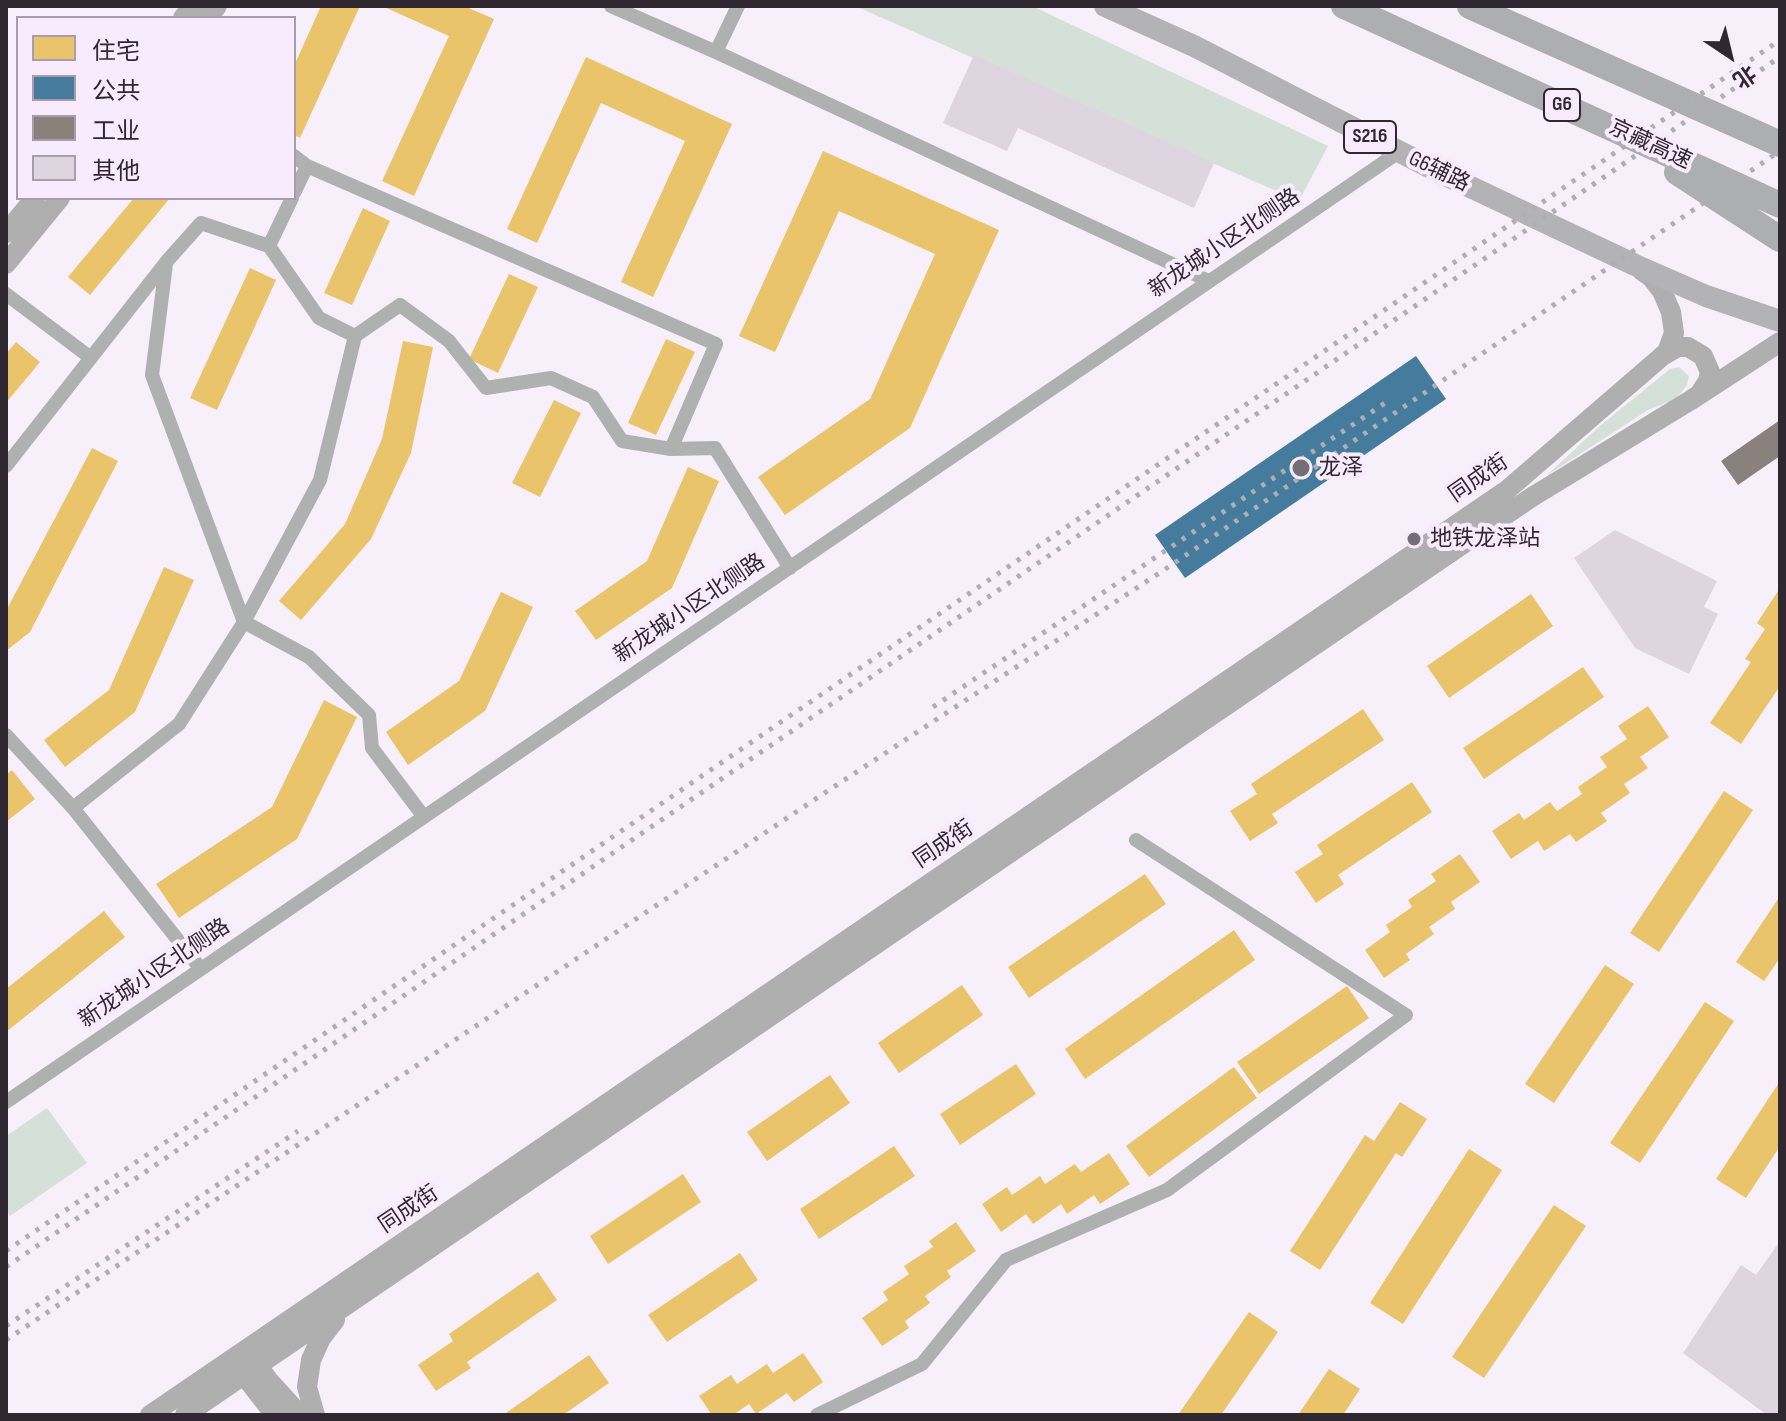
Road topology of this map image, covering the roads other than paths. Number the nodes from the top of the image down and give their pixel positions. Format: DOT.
graph roads {
  1 [pos="611,6"];
  2 [pos="738,6"];
  3 [pos="1105,6"];
  4 [pos="1344,6"];
  5 [pos="1470,6"];
  6 [pos="716,52"];
  7 [pos="1729,121"];
  8 [pos="1604,124"];
  9 [pos="1780,130"];
  10 [pos="1780,144"];
  11 [pos="1399,152"];
  12 [pos="296,158"];
  13 [pos="307,166"];
  14 [pos="296,189"];
  15 [pos="33,200"];
  16 [pos="58,200"];
  17 [pos="291,200"];
  18 [pos="1780,205"];
  19 [pos="6,233"];
  20 [pos="1780,239"];
  21 [pos="269,246"];
  22 [pos="167,261"];
  23 [pos="6,264"];
  24 [pos="1635,265"];
  25 [pos="1209,281"];
  26 [pos="6,294"];
  27 [pos="1780,321"];
  28 [pos="355,336"];
  29 [pos="1780,342"];
  30 [pos="1662,357"];
  31 [pos="91,358"];
  32 [pos="1691,400"];
  33 [pos="671,449"];
  34 [pos="6,466"];
  35 [pos="790,568"];
  36 [pos="244,622"];
  37 [pos="6,735"];
  38 [pos="73,808"];
  39 [pos="424,817"];
  40 [pos="1136,840"];
  41 [pos="201,969"];
  42 [pos="6,1102"];
  43 [pos="385,1279"];
  44 [pos="245,1362"];
  45 [pos="150,1415"];
  46 [pos="185,1415"];
  47 [pos="275,1415"];
  48 [pos="300,1415"];
  49 [pos="315,1415"];
  50 [pos="817,1415"];
  1 -- 6 [label="street"];
  2 -- 6 [label="street"];
  3 -- 11 [label="main road, G6辅路 / S216"];
  4 -- 8 [label="highway, 京藏高速 / G6"];
  5 -- 7 [label="highway, G6"];
  6 -- 25 [label="street"];
  7 -- 9 [label="highway"];
  7 -- 10 [label="highway, G6"];
  8 -- 18 [label="highway, 京藏高速 / G6"];
  8 -- 20 [label="highway"];
  11 -- 24 [label="main road, G6辅路 / S216"];
  11 -- 25 [label="street, 新龙城小区北侧路"];
  12 -- 13 [label="street"];
  13 -- 14 [label="street"];
  13 -- 33 [label="street"];
  15 -- 19 [label="main road"];
  16 -- 23 [label="main road"];
  17 -- 21 [label="street"];
  21 -- 22 [label="street"];
  21 -- 28 [label="street"];
  22 -- 31 [label="street"];
  22 -- 36 [label="street"];
  24 -- 27 [label="main road, G6辅路 / S216"];
  24 -- 30 [label="main road"];
  25 -- 35 [label="street, 新龙城小区北侧路"];
  26 -- 31 [label="street"];
  28 -- 33 [label="street"];
  28 -- 36 [label="street"];
  29 -- 32 [label="main road, 同成街"];
  30 -- 32 [label="main road"];
  30 -- 44 [label="main road, 同成街"];
  31 -- 34 [label="street"];
  32 -- 43 [label="main road, 同成街"];
  33 -- 35 [label="street"];
  35 -- 39 [label="street, 新龙城小区北侧路"];
  36 -- 38 [label="street"];
  36 -- 39 [label="street"];
  37 -- 38 [label="street"];
  38 -- 41 [label="street"];
  39 -- 41 [label="street, 新龙城小区北侧路"];
  40 -- 50 [label="street"];
  41 -- 42 [label="street, 新龙城小区北侧路"];
  43 -- 44 [label="main road, 同成街"];
  43 -- 49 [label="main road"];
  44 -- 45 [label="main road, 同成街"];
  44 -- 46 [label="main road, 同成街"];
  44 -- 47 [label="main road"];
  44 -- 48 [label="main road"];
}
